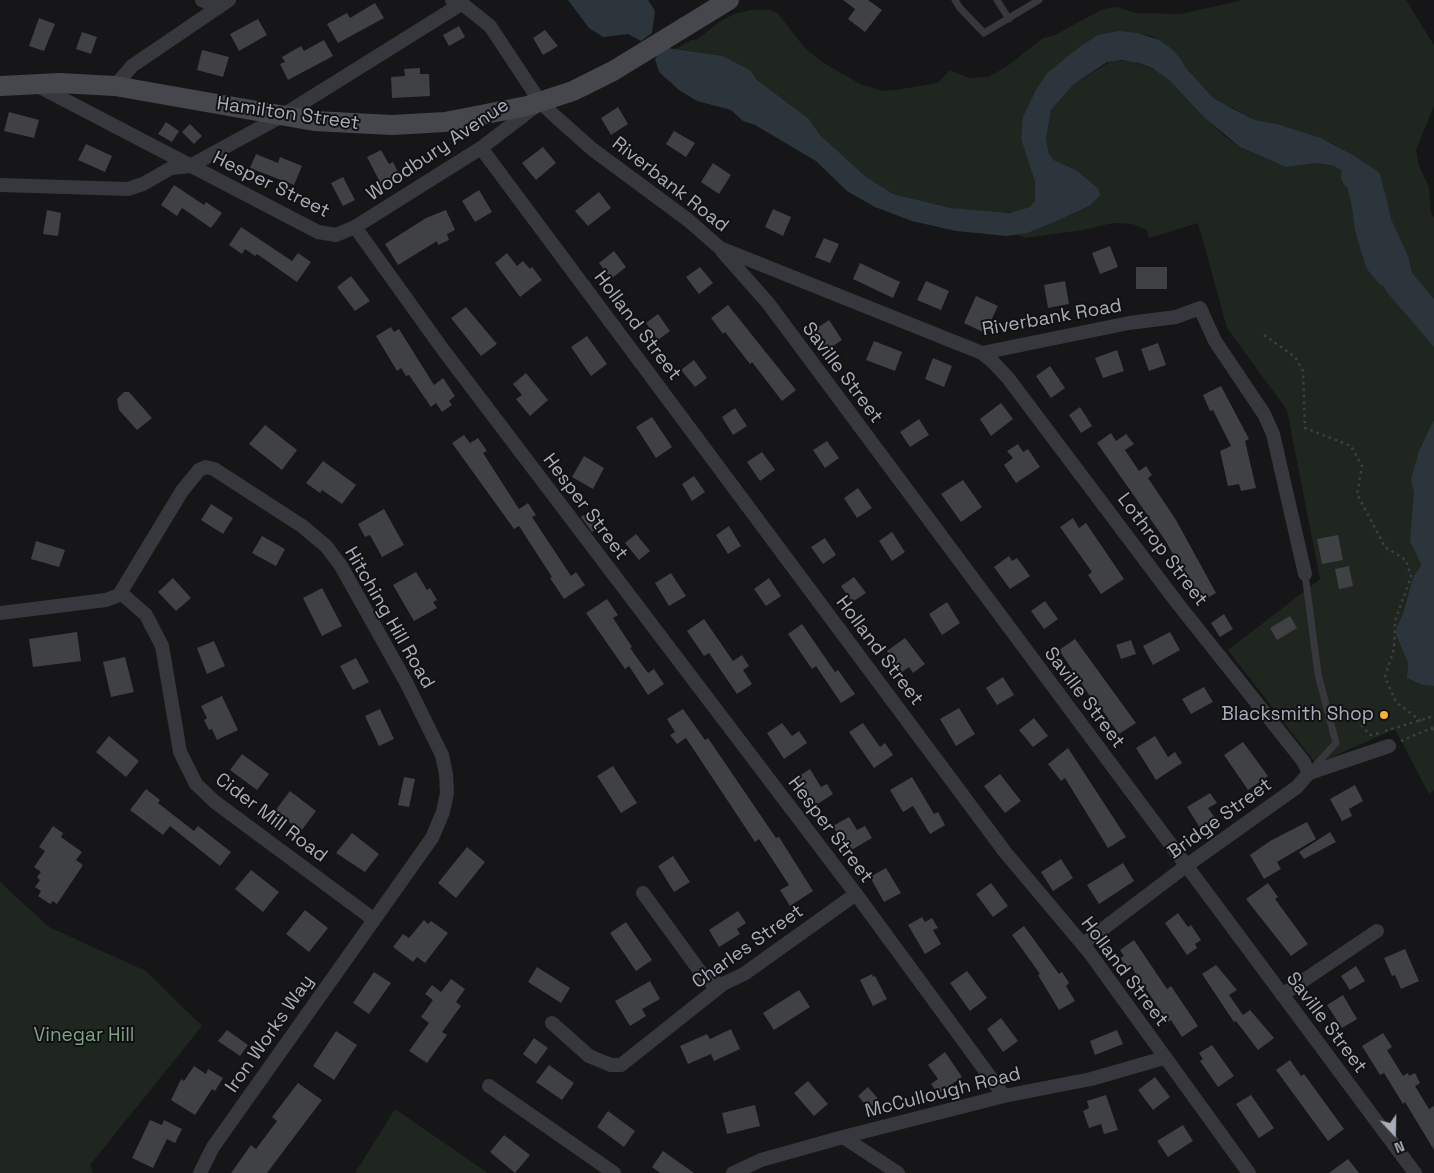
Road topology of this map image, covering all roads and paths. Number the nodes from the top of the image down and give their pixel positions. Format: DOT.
graph roads {
  1 [pos="202,0"];
  2 [pos="730,0"];
  3 [pos="955,0"];
  4 [pos="997,0"];
  5 [pos="1038,0"];
  6 [pos="456,2"];
  7 [pos="224,4"];
  8 [pos="1009,19"];
  9 [pos="35,84"];
  10 [pos="0,86"];
  11 [pos="115,86"];
  12 [pos="541,103"];
  13 [pos="280,117"];
  14 [pos="481,148"];
  15 [pos="190,166"];
  16 [pos="0,185"];
  17 [pos="355,226"];
  18 [pos="720,248"];
  19 [pos="1264,335"];
  20 [pos="982,353"];
  21 [pos="1305,574"];
  22 [pos="121,593"];
  23 [pos="0,612"];
  24 [pos="1434,716"];
  25 [pos="1357,720"];
  26 [pos="1421,721"];
  27 [pos="1433,728"];
  28 [pos="1434,733"];
  29 [pos="1389,746"];
  30 [pos="1309,773"];
  31 [pos="1186,866"];
  32 [pos="643,893"];
  33 [pos="856,894"];
  34 [pos="373,919"];
  35 [pos="1377,931"];
  36 [pos="1083,944"];
  37 [pos="723,984"];
  38 [pos="1282,994"];
  39 [pos="552,1023"];
  40 [pos="1164,1058"];
  41 [pos="489,1086"];
  42 [pos="1004,1096"];
  43 [pos="843,1137"];
  44 [pos="200,1173"];
  45 [pos="614,1173"];
  46 [pos="733,1173"];
  47 [pos="898,1173"];
  48 [pos="1249,1173"];
  49 [pos="1415,1173"];
  1 -- 7 [label="street"];
  2 -- 12 [label="main road, Hamilton Street"];
  3 -- 8 [label="lane"];
  4 -- 8 [label="lane"];
  5 -- 8 [label="lane"];
  6 -- 12 [label="street, Riverbank Road"];
  6 -- 13 [label="street"];
  7 -- 11 [label="street"];
  9 -- 10 [label="main road, Hamilton Street"];
  9 -- 11 [label="main road, Hamilton Street"];
  9 -- 15 [label="street, Hesper Street"];
  11 -- 13 [label="main road, Hamilton Street"];
  12 -- 13 [label="main road, Hamilton Street"];
  12 -- 14 [label="street, Woodbury Avenue"];
  12 -- 18 [label="street, Riverbank Road"];
  13 -- 15 [label="street"];
  14 -- 17 [label="street, Woodbury Avenue"];
  14 -- 36 [label="street, Holland Street"];
  15 -- 16 [label="street"];
  15 -- 17 [label="street, Hesper Street"];
  17 -- 33 [label="street, Hesper Street"];
  18 -- 20 [label="street, Riverbank Road"];
  18 -- 31 [label="street, Saville Street"];
  19 -- 26 [label="path"];
  20 -- 21 [label="street, Riverbank Road"];
  20 -- 30 [label="street, Lothrop Street"];
  21 -- 30 [label="lane"];
  22 -- 23 [label="street"];
  22 -- 34 [label="street, Cider Mill Road"];
  22 -- 34 [label="street, Hitching Hill Road"];
  24 -- 26 [label="path"];
  25 -- 26 [label="path"];
  27 -- 28 [label="path"];
  27 -- 29 [label="path"];
  29 -- 30 [label="street, Bridge Street"];
  30 -- 31 [label="street, Bridge Street"];
  31 -- 36 [label="street, Bridge Street"];
  31 -- 38 [label="street, Saville Street"];
  32 -- 37 [label="street"];
  33 -- 37 [label="street, Charles Street"];
  33 -- 42 [label="street, Hesper Street"];
  34 -- 44 [label="street, Iron Works Way"];
  35 -- 38 [label="street"];
  36 -- 40 [label="street, Holland Street"];
  37 -- 39 [label="street, Charles Street"];
  38 -- 49 [label="street, Saville Street"];
  40 -- 42 [label="street, McCullough Road"];
  40 -- 48 [label="street, Holland Street"];
  41 -- 45 [label="street"];
  42 -- 43 [label="street, McCullough Road"];
  43 -- 46 [label="street, McCullough Road"];
  43 -- 47 [label="street"];
}
